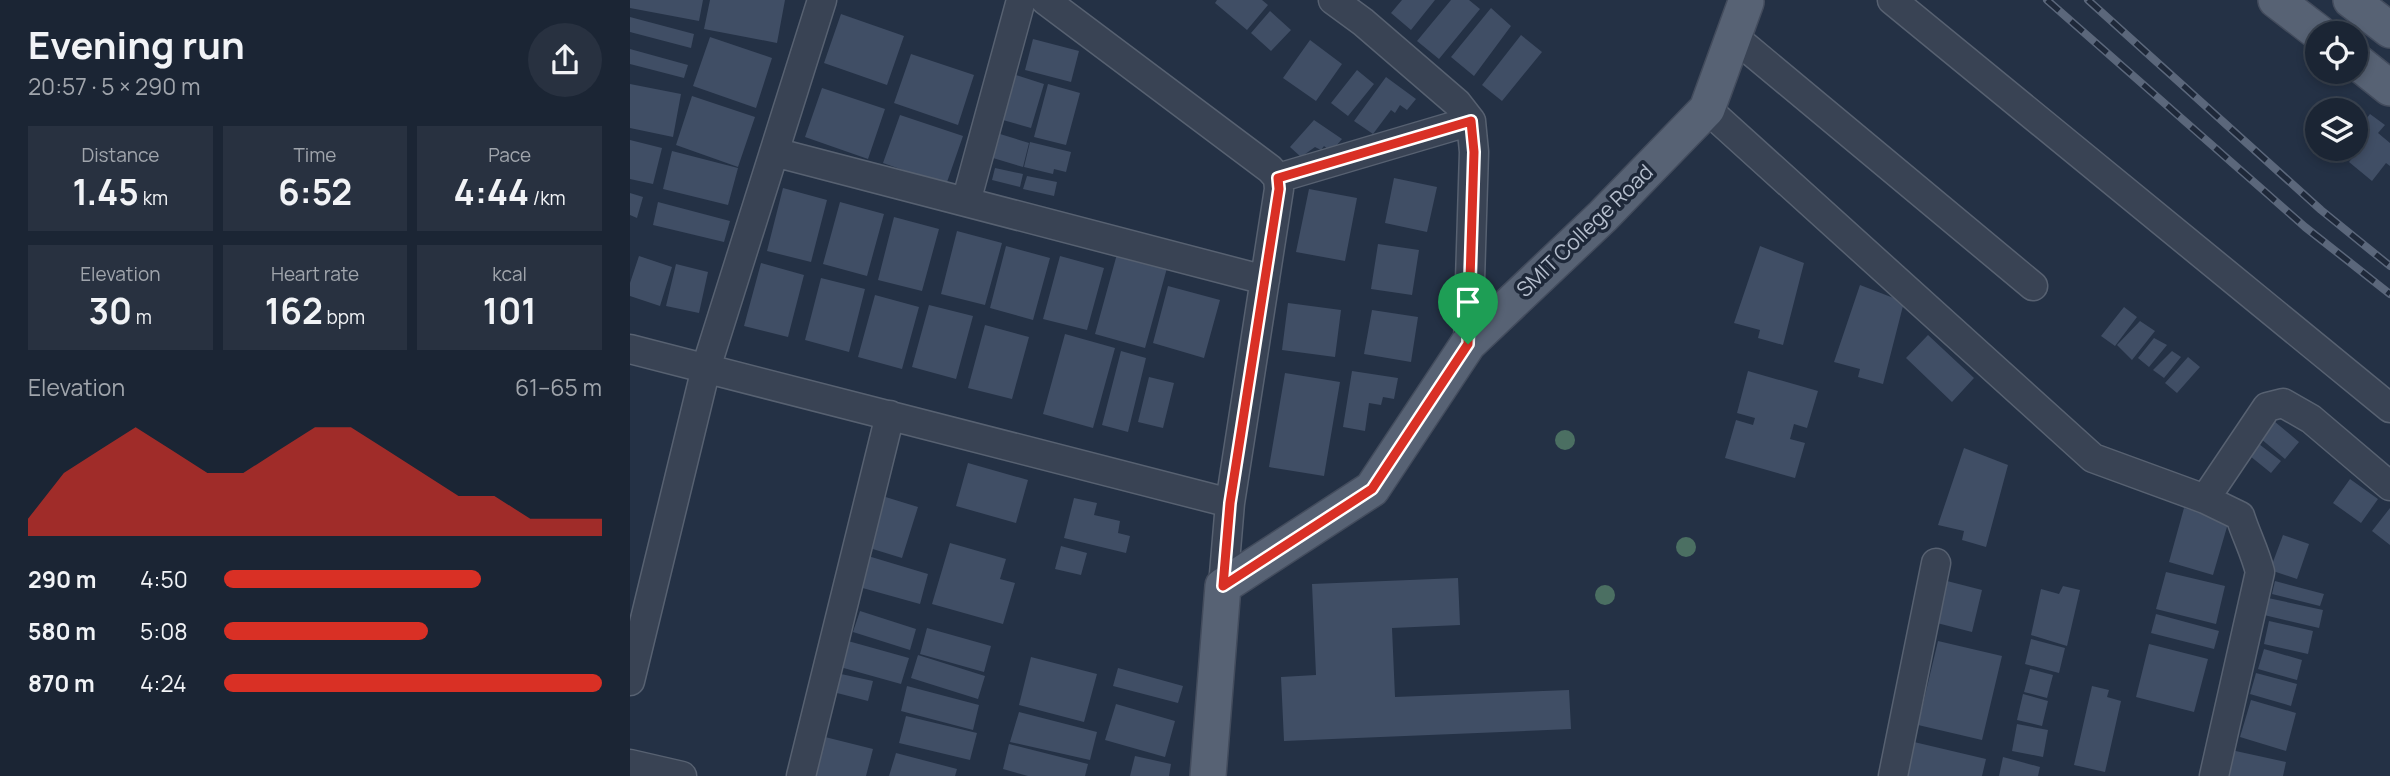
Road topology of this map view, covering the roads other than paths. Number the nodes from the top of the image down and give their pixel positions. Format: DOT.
graph roads {
  1 [pos="822,0"];
  2 [pos="1021,0"];
  3 [pos="1045,0"];
  4 [pos="1333,0"];
  5 [pos="1892,0"];
  6 [pos="2276,0"];
  7 [pos="2351,0"];
  8 [pos="1749,1"];
  9 [pos="2305,22"];
  10 [pos="2390,30"];
  11 [pos="1734,37"];
  12 [pos="2368,71"];
  13 [pos="2390,88"];
  14 [pos="1707,109"];
  15 [pos="1471,121"];
  16 [pos="774,152"];
  17 [pos="1278,178"];
  18 [pos="966,202"];
  19 [pos="1265,280"];
  20 [pos="2033,286"];
  21 [pos="1468,344"];
  22 [pos="630,349"];
  23 [pos="706,368"];
  24 [pos="2390,408"];
  25 [pos="890,415"];
  26 [pos="2390,486"];
  27 [pos="2205,499"];
  28 [pos="1230,503"];
  29 [pos="1936,563"];
  30 [pos="1223,586"];
  31 [pos="630,681"];
  32 [pos="630,764"];
  33 [pos="682,776"];
  34 [pos="801,776"];
  35 [pos="1208,776"];
  36 [pos="1894,776"];
  37 [pos="2214,776"];
  1 -- 16 [label="street"];
  2 -- 18 [label="street"];
  3 -- 17 [label="street"];
  4 -- 15 [label="street"];
  5 -- 24 [label="street"];
  6 -- 9 [label="main road"];
  7 -- 10 [label="main road"];
  8 -- 11 [label="main road, SMIT College Road"];
  11 -- 14 [label="main road, SMIT College Road"];
  11 -- 20 [label="street"];
  12 -- 13 [label="main road"];
  14 -- 21 [label="main road, SMIT College Road"];
  14 -- 27 [label="street"];
  15 -- 17 [label="street"];
  15 -- 21 [label="street"];
  16 -- 18 [label="street"];
  16 -- 23 [label="street"];
  17 -- 19 [label="street"];
  18 -- 19 [label="street"];
  19 -- 28 [label="street"];
  21 -- 30 [label="main road, SMIT College Road"];
  22 -- 23 [label="street"];
  23 -- 25 [label="street"];
  23 -- 31 [label="street"];
  25 -- 28 [label="street"];
  25 -- 34 [label="street"];
  26 -- 27 [label="street"];
  27 -- 37 [label="street"];
  28 -- 30 [label="street"];
  29 -- 36 [label="street"];
  30 -- 35 [label="main road"];
  32 -- 33 [label="street"];
}
